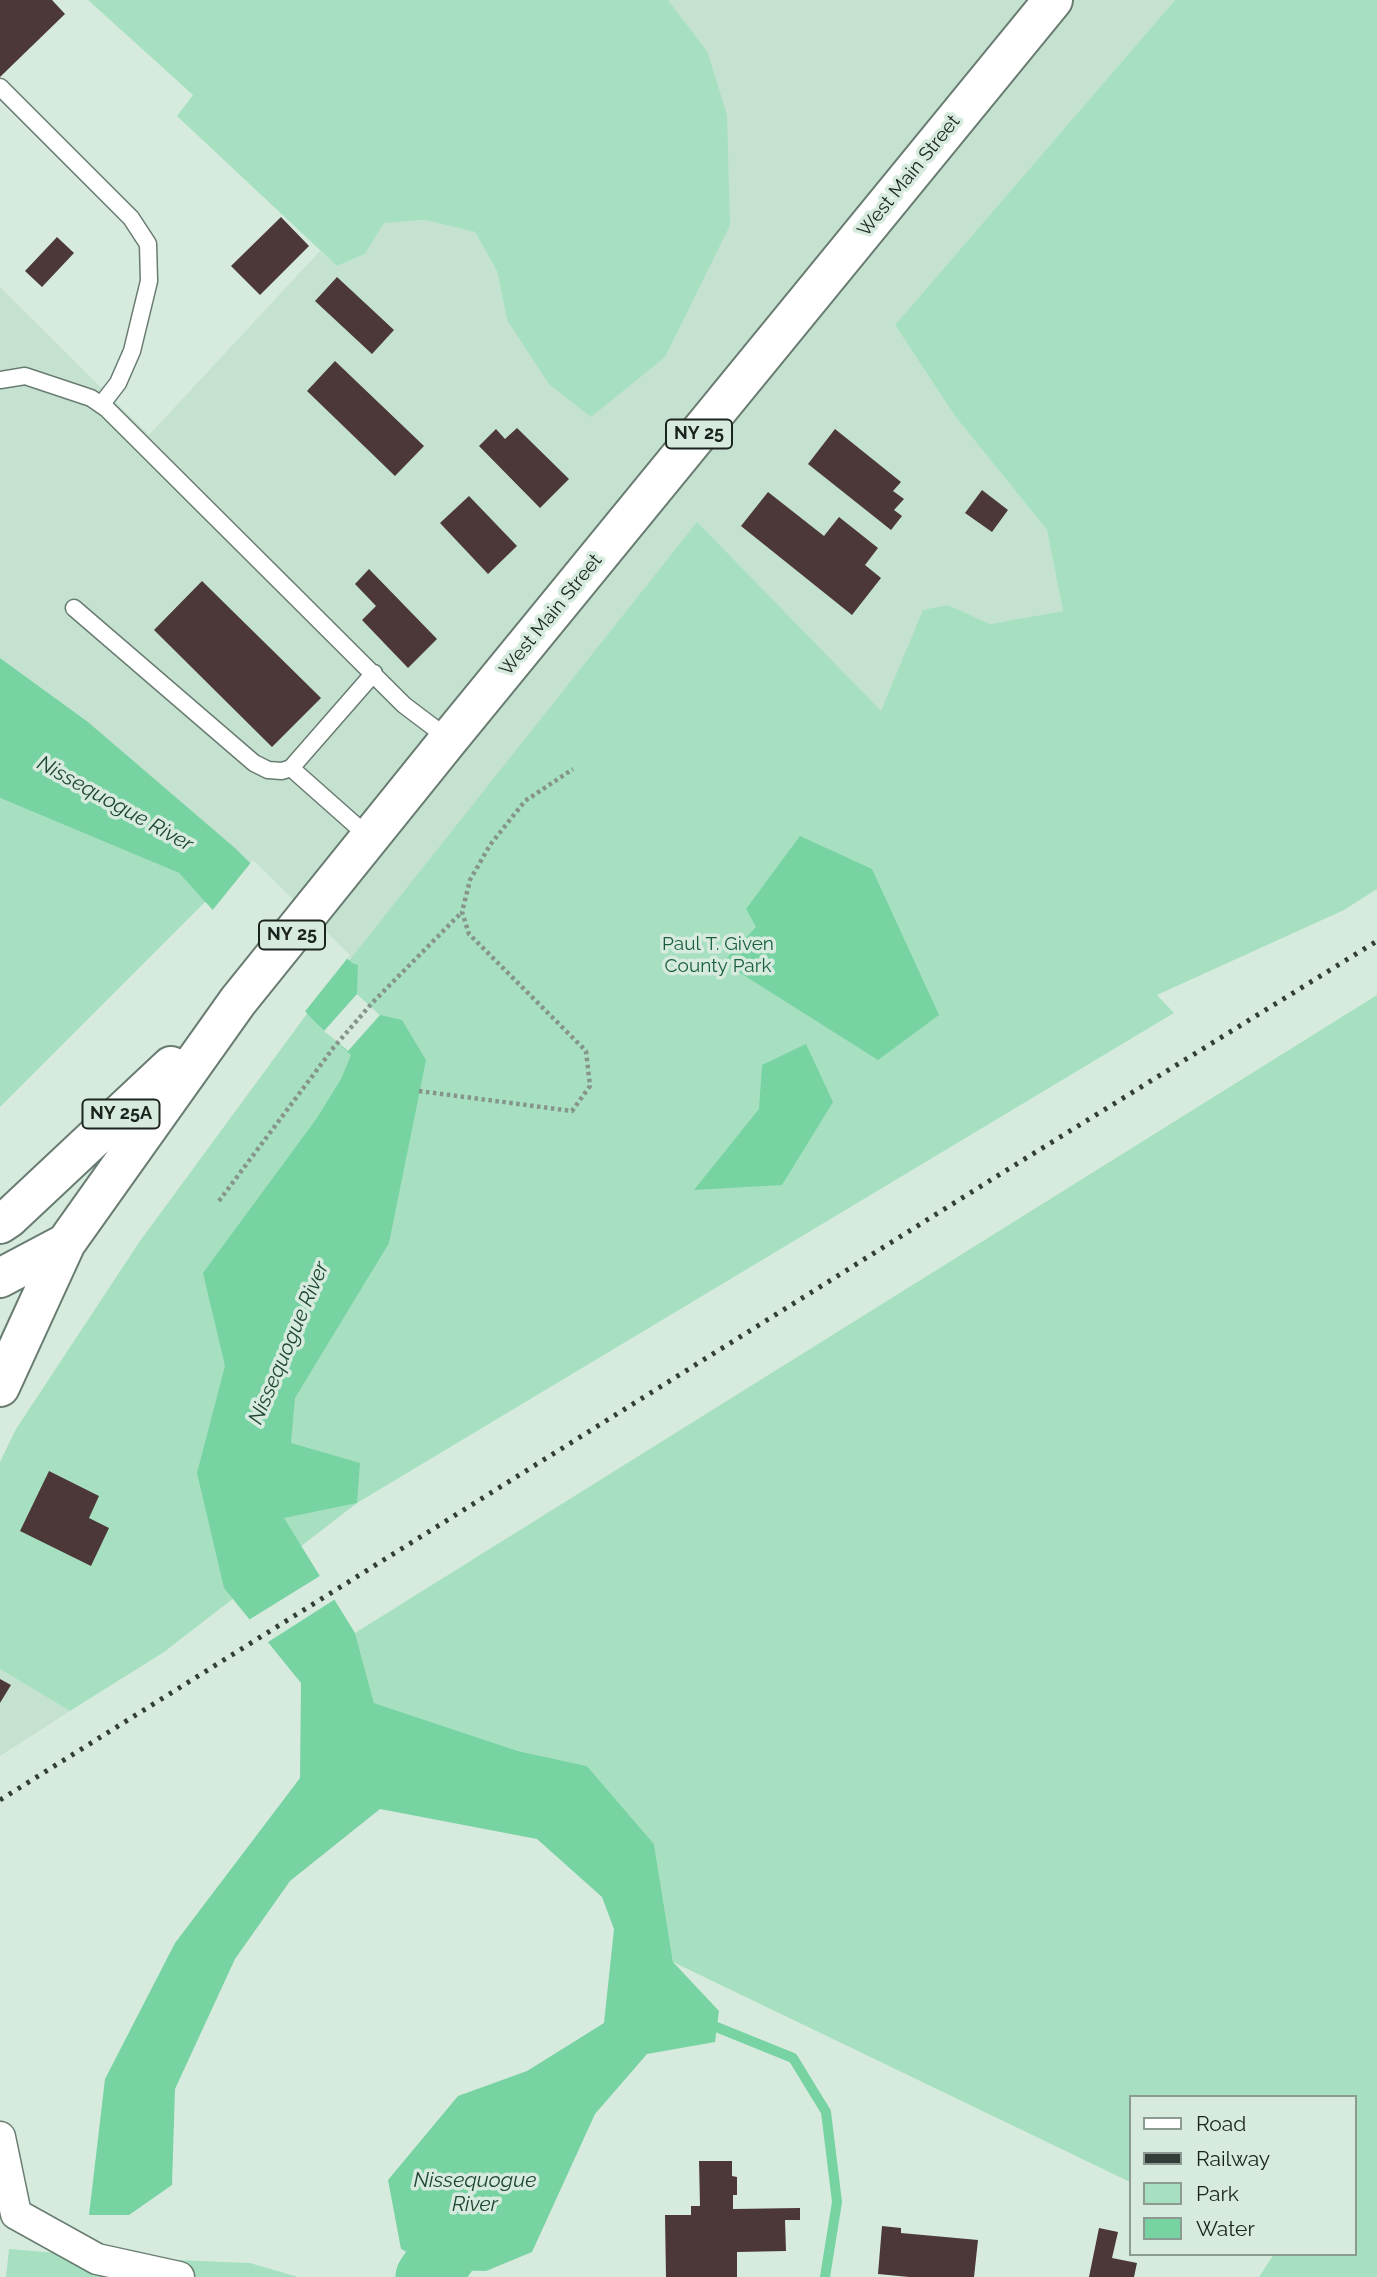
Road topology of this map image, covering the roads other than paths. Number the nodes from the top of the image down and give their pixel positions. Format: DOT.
graph roads {
  1 [pos="1053,0"];
  2 [pos="0,87"];
  3 [pos="0,380"];
  4 [pos="102,405"];
  5 [pos="75,608"];
  6 [pos="374,673"];
  7 [pos="449,739"];
  8 [pos="291,768"];
  9 [pos="370,838"];
  10 [pos="238,1001"];
  11 [pos="0,1224"];
  12 [pos="65,1243"];
  13 [pos="0,1278"];
  14 [pos="0,1369"];
  15 [pos="0,1386"];
  16 [pos="0,2137"];
  17 [pos="179,2277"];
  1 -- 7 [label="main road, West Main Street / NY 25"];
  2 -- 4 [label="lane"];
  3 -- 4 [label="lane"];
  4 -- 6 [label="lane"];
  5 -- 8 [label="lane"];
  6 -- 7 [label="lane"];
  6 -- 8 [label="lane"];
  7 -- 9 [label="main road, West Main Street / NY 25"];
  8 -- 9 [label="lane"];
  9 -- 10 [label="main road, West Main Street / NY 25"];
  10 -- 11 [label="main road, NY 25A"];
  10 -- 12 [label="main road, West Main Street / NY 25"];
  12 -- 13 [label="main road"];
  12 -- 15 [label="main road, NY 25"];
  14 -- 15 [label="main road"];
  16 -- 17 [label="street"];
}
